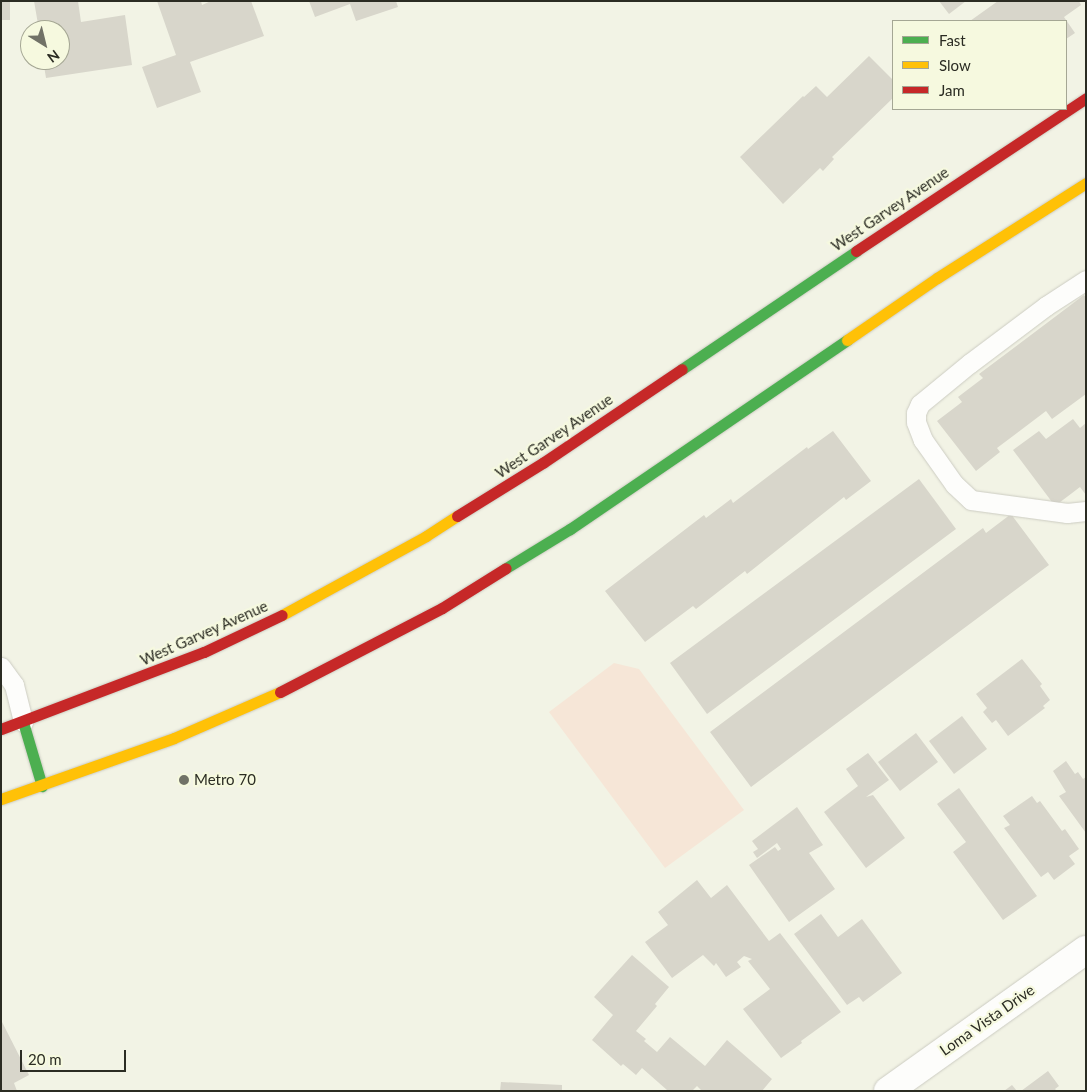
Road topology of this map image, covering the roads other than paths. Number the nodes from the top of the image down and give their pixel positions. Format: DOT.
graph roads {
  1 [pos="1086,98"];
  2 [pos="1086,182"];
  3 [pos="1086,280"];
  4 [pos="1086,511"];
  5 [pos="1,667"];
  6 [pos="23,722"];
  7 [pos="1,729"];
  8 [pos="42,786"];
  9 [pos="1,799"];
  10 [pos="1083,957"];
  11 [pos="888,1091"];
  1 -- 6 [label="main road, West Garvey Avenue"];
  2 -- 8 [label="main road"];
  3 -- 4 [label="lane"];
  5 -- 6 [label="lane"];
  6 -- 7 [label="main road, West Garvey Avenue"];
  6 -- 8 [label="main road"];
  8 -- 9 [label="main road"];
  10 -- 11 [label="street, Loma Vista Drive"];
}
